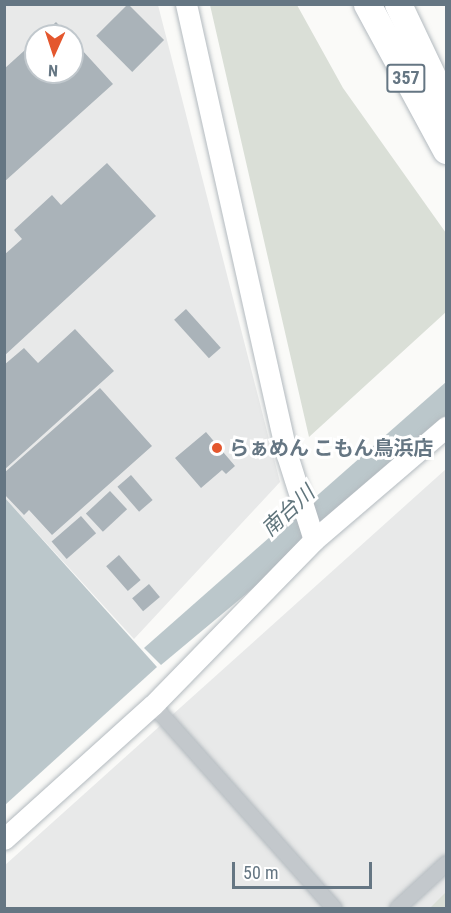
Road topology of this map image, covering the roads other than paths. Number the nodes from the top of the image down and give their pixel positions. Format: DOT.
graph roads {
  1 [pos="186,4"];
  2 [pos="367,4"];
  3 [pos="398,4"];
  4 [pos="447,105"];
  5 [pos="447,150"];
  6 [pos="447,427"];
  7 [pos="314,540"];
  8 [pos="153,705"];
  9 [pos="4,839"];
  10 [pos="447,863"];
  11 [pos="334,909"];
  12 [pos="397,909"];
  1 -- 7 [label="street"];
  2 -- 5 [label="highway, 357"];
  3 -- 4 [label="highway"];
  6 -- 7 [label="street"];
  7 -- 8 [label="street"];
  8 -- 9 [label="street"];
  8 -- 11 [label="street"];
  10 -- 12 [label="street"];
}
